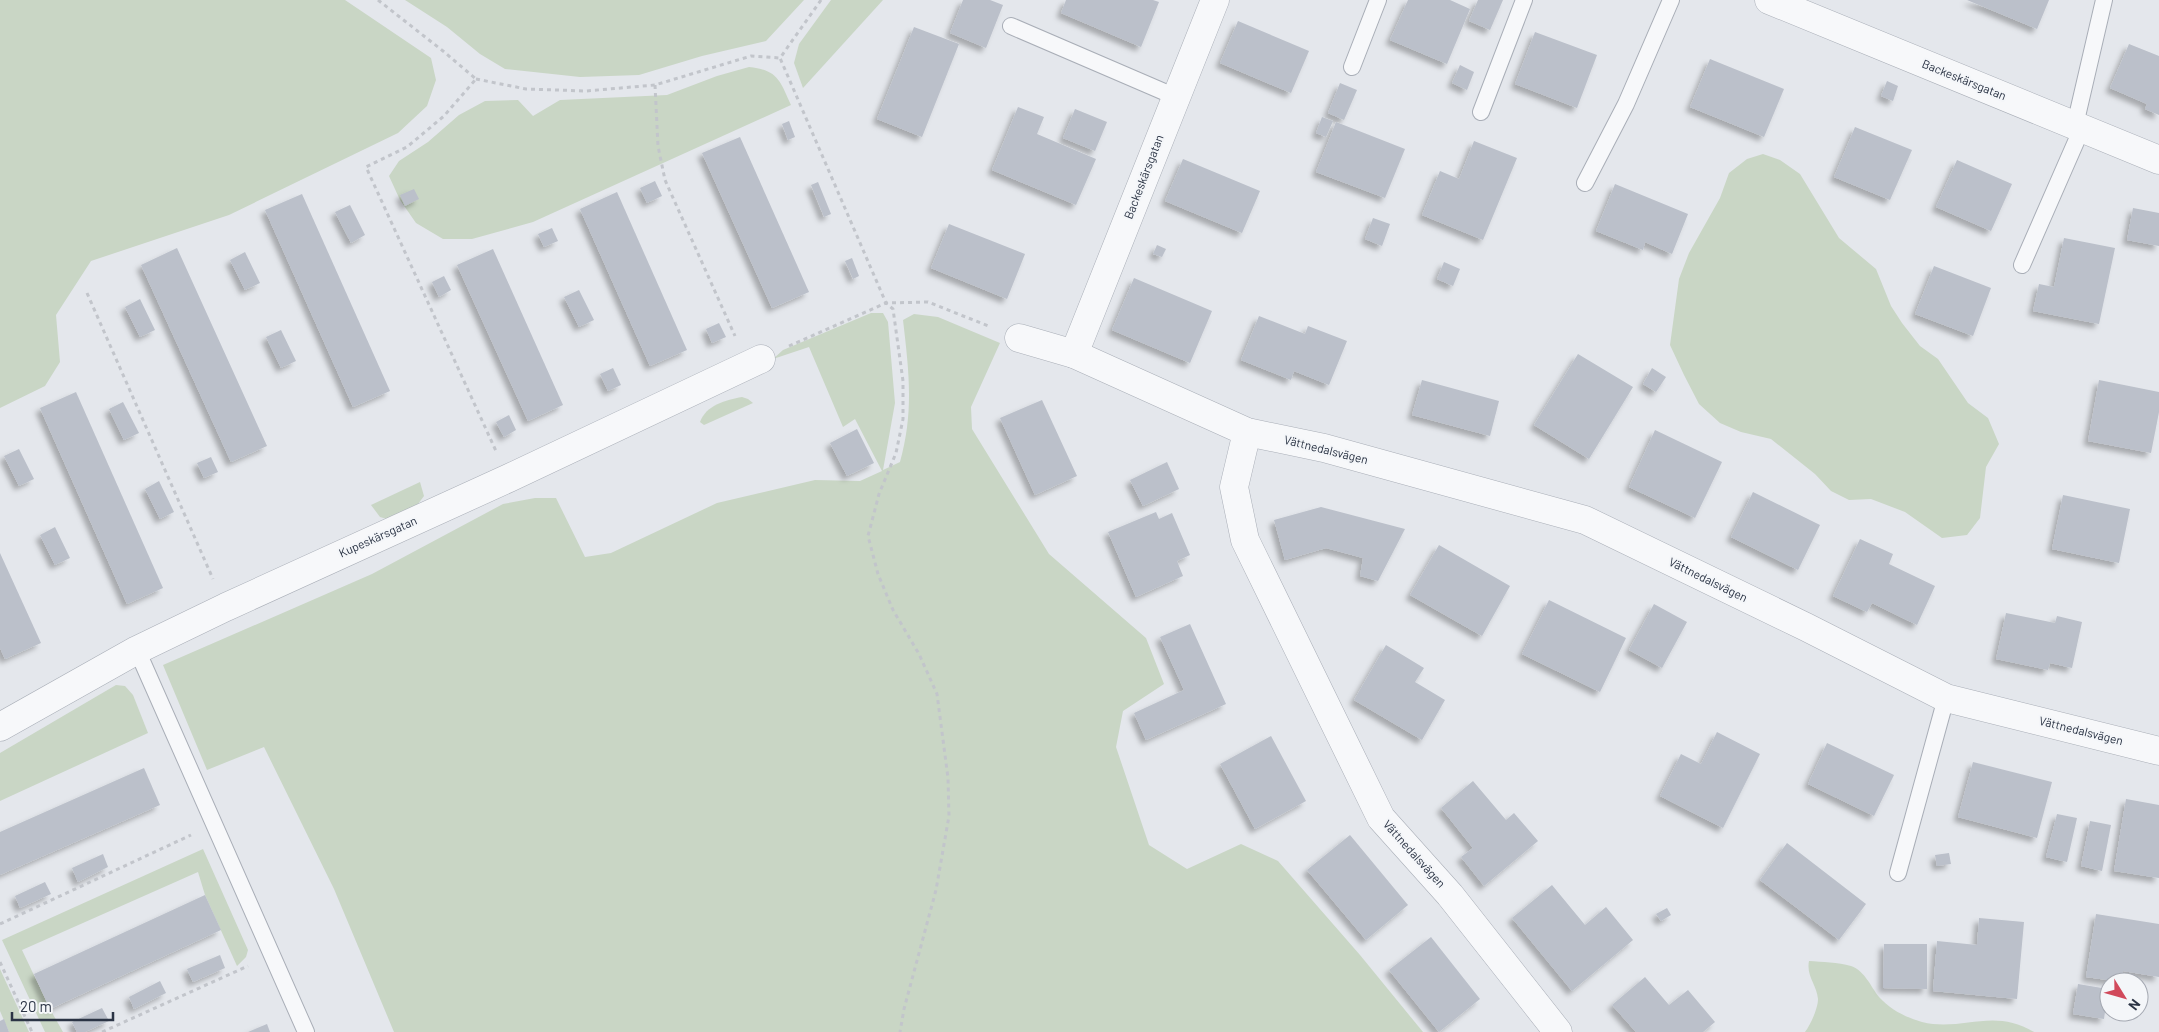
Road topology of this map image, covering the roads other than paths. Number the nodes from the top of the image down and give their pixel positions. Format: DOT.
graph roads {
  1 [pos="1216,0"];
  2 [pos="1378,0"];
  3 [pos="1524,0"];
  4 [pos="1671,0"];
  5 [pos="1770,0"];
  6 [pos="2104,0"];
  7 [pos="1011,26"];
  8 [pos="1352,67"];
  9 [pos="1176,97"];
  10 [pos="1481,112"];
  11 [pos="2078,127"];
  12 [pos="2159,160"];
  13 [pos="1585,183"];
  14 [pos="2022,265"];
  15 [pos="1019,338"];
  16 [pos="1074,354"];
  17 [pos="755,361"];
  18 [pos="1247,432"];
  19 [pos="137,650"];
  20 [pos="1946,698"];
  21 [pos="0,727"];
  22 [pos="2159,751"];
  23 [pos="1898,873"];
  24 [pos="306,1032"];
  25 [pos="1558,1032"];
  1 -- 9 [label="street, Backeskärsgatan"];
  2 -- 8 [label="lane"];
  3 -- 10 [label="lane"];
  4 -- 13 [label="lane"];
  5 -- 11 [label="street, Backeskärsgatan"];
  6 -- 11 [label="lane"];
  7 -- 9 [label="lane"];
  9 -- 16 [label="street, Backeskärsgatan"];
  11 -- 12 [label="street, Backeskärsgatan"];
  11 -- 14 [label="lane"];
  15 -- 16 [label="street, Vättnedalsvägen"];
  16 -- 18 [label="street, Vättnedalsvägen"];
  17 -- 19 [label="street, Kupeskärsgatan"];
  18 -- 20 [label="street, Vättnedalsvägen"];
  18 -- 25 [label="street, Vättnedalsvägen"];
  19 -- 21 [label="street, Kupeskärsgatan"];
  19 -- 24 [label="lane"];
  20 -- 22 [label="street, Vättnedalsvägen"];
  20 -- 23 [label="lane"];
}
